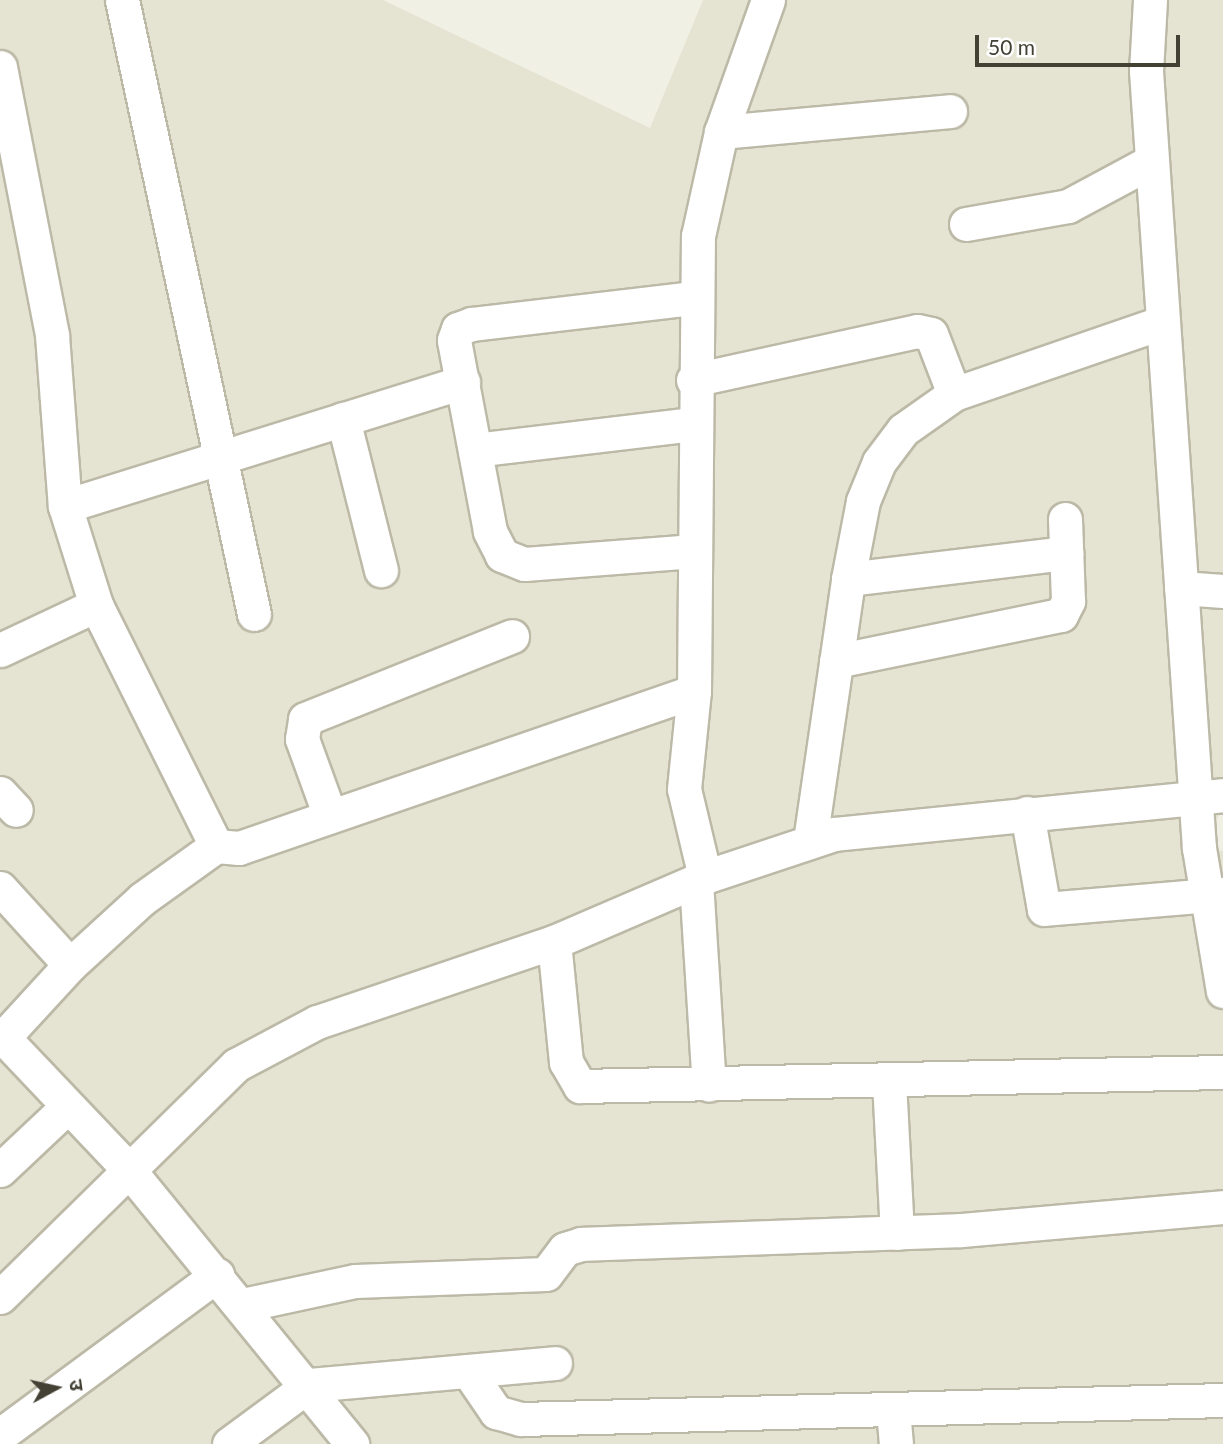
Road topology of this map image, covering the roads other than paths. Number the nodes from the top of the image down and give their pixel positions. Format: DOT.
graph roads {
  1 [pos="121,0"];
  2 [pos="768,0"];
  3 [pos="1150,0"];
  4 [pos="0,66"];
  5 [pos="950,111"];
  6 [pos="721,132"];
  7 [pos="1152,160"];
  8 [pos="966,224"];
  9 [pos="695,298"];
  10 [pos="1163,322"];
  11 [pos="693,380"];
  12 [pos="463,382"];
  13 [pos="954,394"];
  14 [pos="343,419"];
  15 [pos="693,424"];
  16 [pos="475,450"];
  17 [pos="217,458"];
  18 [pos="65,506"];
  19 [pos="1065,519"];
  20 [pos="694,551"];
  21 [pos="1066,553"];
  22 [pos="381,570"];
  23 [pos="848,579"];
  24 [pos="1181,588"];
  25 [pos="1223,591"];
  26 [pos="96,605"];
  27 [pos="254,614"];
  28 [pos="512,636"];
  29 [pos="0,650"];
  30 [pos="836,661"];
  31 [pos="694,691"];
  32 [pos="1209,795"];
  33 [pos="1027,813"];
  34 [pos="330,816"];
  35 [pos="810,841"];
  36 [pos="216,846"];
  37 [pos="700,879"];
  38 [pos="0,888"];
  39 [pos="1216,894"];
  40 [pos="554,942"];
  41 [pos="71,965"];
  42 [pos="1223,991"];
  43 [pos="1,1037"];
  44 [pos="1223,1072"];
  45 [pos="889,1081"];
  46 [pos="709,1085"];
  47 [pos="68,1106"];
  48 [pos="128,1169"];
  49 [pos="0,1170"];
  50 [pos="1223,1207"];
  51 [pos="897,1233"];
  52 [pos="217,1275"];
  53 [pos="0,1297"];
  54 [pos="243,1306"];
  55 [pos="555,1363"];
  56 [pos="468,1371"];
  57 [pos="309,1385"];
  58 [pos="1223,1400"];
  59 [pos="893,1410"];
  60 [pos="0,1435"];
  61 [pos="229,1444"];
  62 [pos="352,1444"];
  63 [pos="896,1444"];
  1 -- 17 [label="street"];
  2 -- 6 [label="street"];
  3 -- 7 [label="street"];
  4 -- 18 [label="street"];
  5 -- 6 [label="street"];
  6 -- 9 [label="street"];
  7 -- 8 [label="street"];
  7 -- 10 [label="street"];
  9 -- 11 [label="street"];
  9 -- 12 [label="street"];
  10 -- 13 [label="street"];
  10 -- 24 [label="street"];
  11 -- 13 [label="street"];
  11 -- 15 [label="street"];
  12 -- 14 [label="street"];
  12 -- 16 [label="street"];
  13 -- 23 [label="street"];
  14 -- 17 [label="street"];
  14 -- 22 [label="street"];
  15 -- 16 [label="street"];
  15 -- 20 [label="street"];
  16 -- 20 [label="street"];
  17 -- 18 [label="street"];
  17 -- 27 [label="street"];
  18 -- 26 [label="street"];
  19 -- 21 [label="street"];
  20 -- 31 [label="street"];
  21 -- 23 [label="street"];
  21 -- 30 [label="street"];
  23 -- 30 [label="street"];
  24 -- 25 [label="street"];
  24 -- 32 [label="street"];
  26 -- 29 [label="street"];
  26 -- 36 [label="street"];
  28 -- 34 [label="street"];
  30 -- 35 [label="street"];
  31 -- 34 [label="street"];
  31 -- 37 [label="street"];
  32 -- 33 [label="street"];
  32 -- 39 [label="street"];
  33 -- 35 [label="street"];
  33 -- 39 [label="street"];
  34 -- 36 [label="street"];
  35 -- 37 [label="street"];
  36 -- 41 [label="street"];
  37 -- 40 [label="street"];
  37 -- 46 [label="street"];
  38 -- 41 [label="street"];
  39 -- 42 [label="street"];
  40 -- 46 [label="street"];
  40 -- 48 [label="street"];
  41 -- 43 [label="street"];
  43 -- 47 [label="street"];
  44 -- 45 [label="street"];
  45 -- 46 [label="street"];
  45 -- 51 [label="street"];
  47 -- 48 [label="street"];
  47 -- 49 [label="street"];
  48 -- 52 [label="street"];
  48 -- 53 [label="street"];
  50 -- 51 [label="street"];
  51 -- 54 [label="street"];
  52 -- 54 [label="street"];
  52 -- 60 [label="street"];
  54 -- 57 [label="street"];
  55 -- 56 [label="street"];
  56 -- 57 [label="street"];
  56 -- 59 [label="street"];
  57 -- 61 [label="street"];
  57 -- 62 [label="street"];
  58 -- 59 [label="street"];
  59 -- 63 [label="street"];
}
